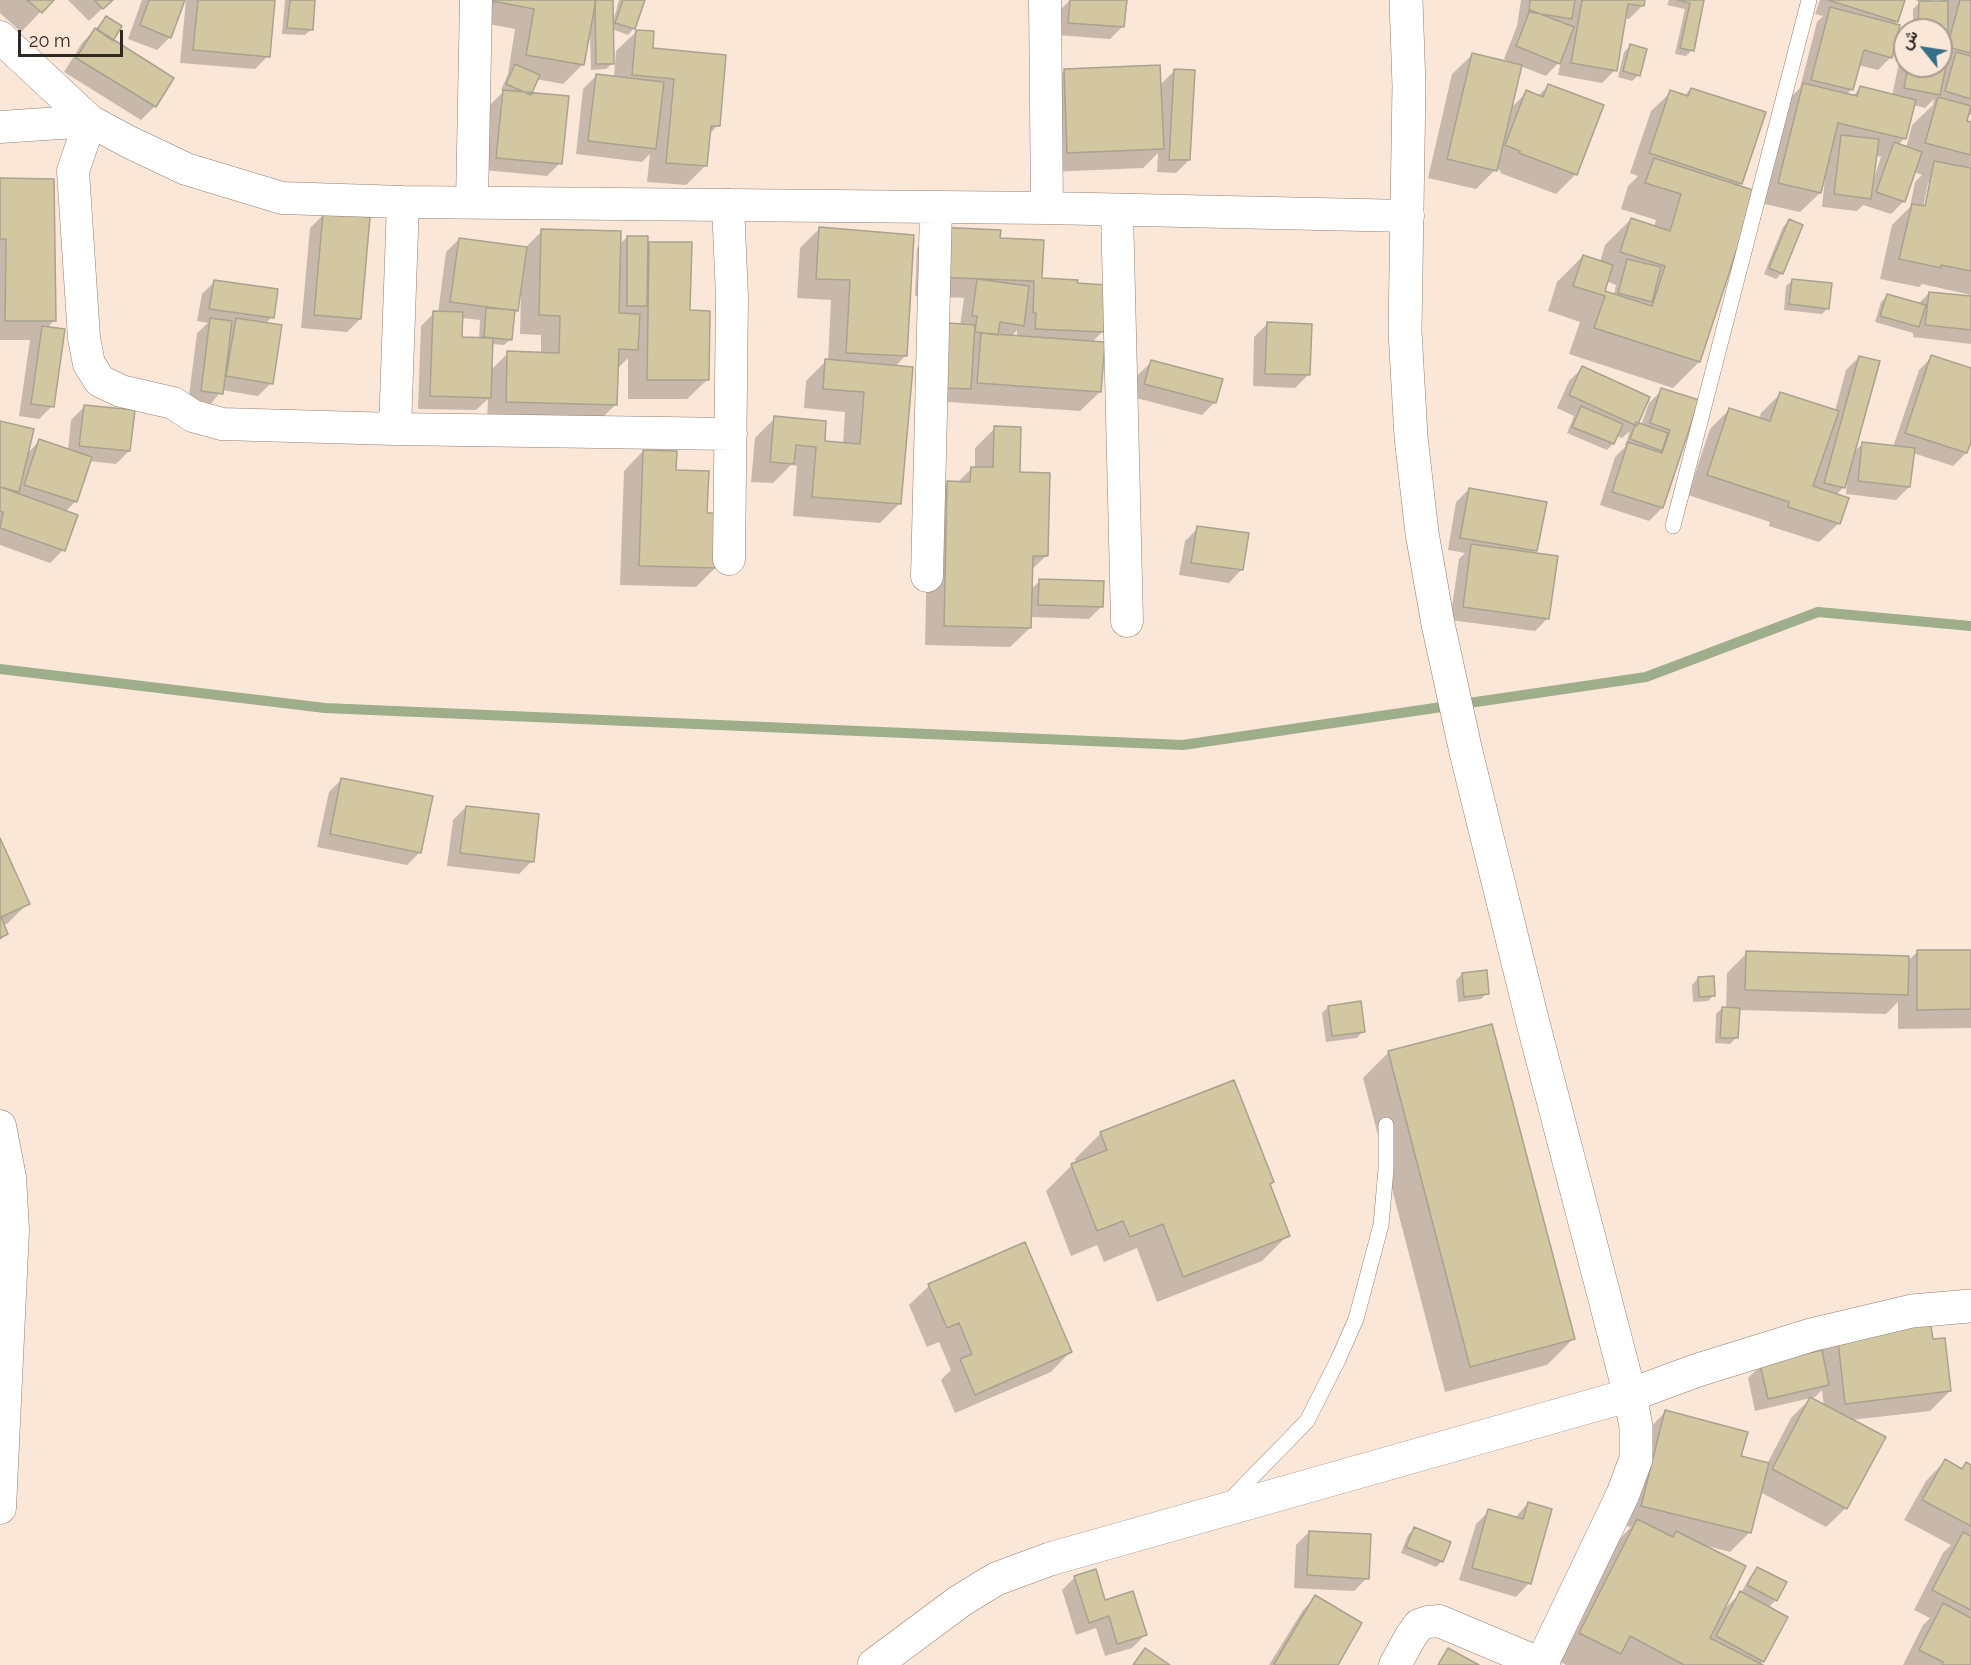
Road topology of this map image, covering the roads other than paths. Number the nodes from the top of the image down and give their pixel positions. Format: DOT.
graph roads {
  1 [pos="476,0"];
  2 [pos="1045,0"];
  3 [pos="1406,0"];
  4 [pos="1809,0"];
  5 [pos="0,37"];
  6 [pos="90,120"];
  7 [pos="0,127"];
  8 [pos="403,202"];
  9 [pos="472,202"];
  10 [pos="728,205"];
  11 [pos="936,208"];
  12 [pos="1047,208"];
  13 [pos="1117,210"];
  14 [pos="1408,216"];
  15 [pos="395,429"];
  16 [pos="730,434"];
  17 [pos="1673,526"];
  18 [pos="729,559"];
  19 [pos="927,576"];
  20 [pos="1127,621"];
  21 [pos="1386,1125"];
  22 [pos="0,1126"];
  23 [pos="1971,1306"];
  24 [pos="1630,1395"];
  25 [pos="0,1508"];
  26 [pos="1220,1511"];
  27 [pos="874,1665"];
  28 [pos="1395,1665"];
  29 [pos="1542,1665"];
  1 -- 9 [label="street"];
  2 -- 12 [label="street"];
  3 -- 14 [label="main road"];
  4 -- 17 [label="lane"];
  5 -- 6 [label="street"];
  6 -- 7 [label="street"];
  6 -- 8 [label="street"];
  6 -- 15 [label="street"];
  8 -- 9 [label="street"];
  8 -- 15 [label="street"];
  9 -- 10 [label="street"];
  10 -- 11 [label="street"];
  10 -- 16 [label="street"];
  11 -- 12 [label="street"];
  11 -- 19 [label="street"];
  12 -- 13 [label="street"];
  13 -- 14 [label="street"];
  13 -- 20 [label="street"];
  14 -- 24 [label="main road"];
  15 -- 16 [label="street"];
  16 -- 18 [label="street"];
  21 -- 26 [label="lane"];
  22 -- 25 [label="street"];
  23 -- 24 [label="main road"];
  24 -- 26 [label="main road"];
  24 -- 29 [label="main road"];
  26 -- 27 [label="main road"];
  28 -- 29 [label="street"];
}
